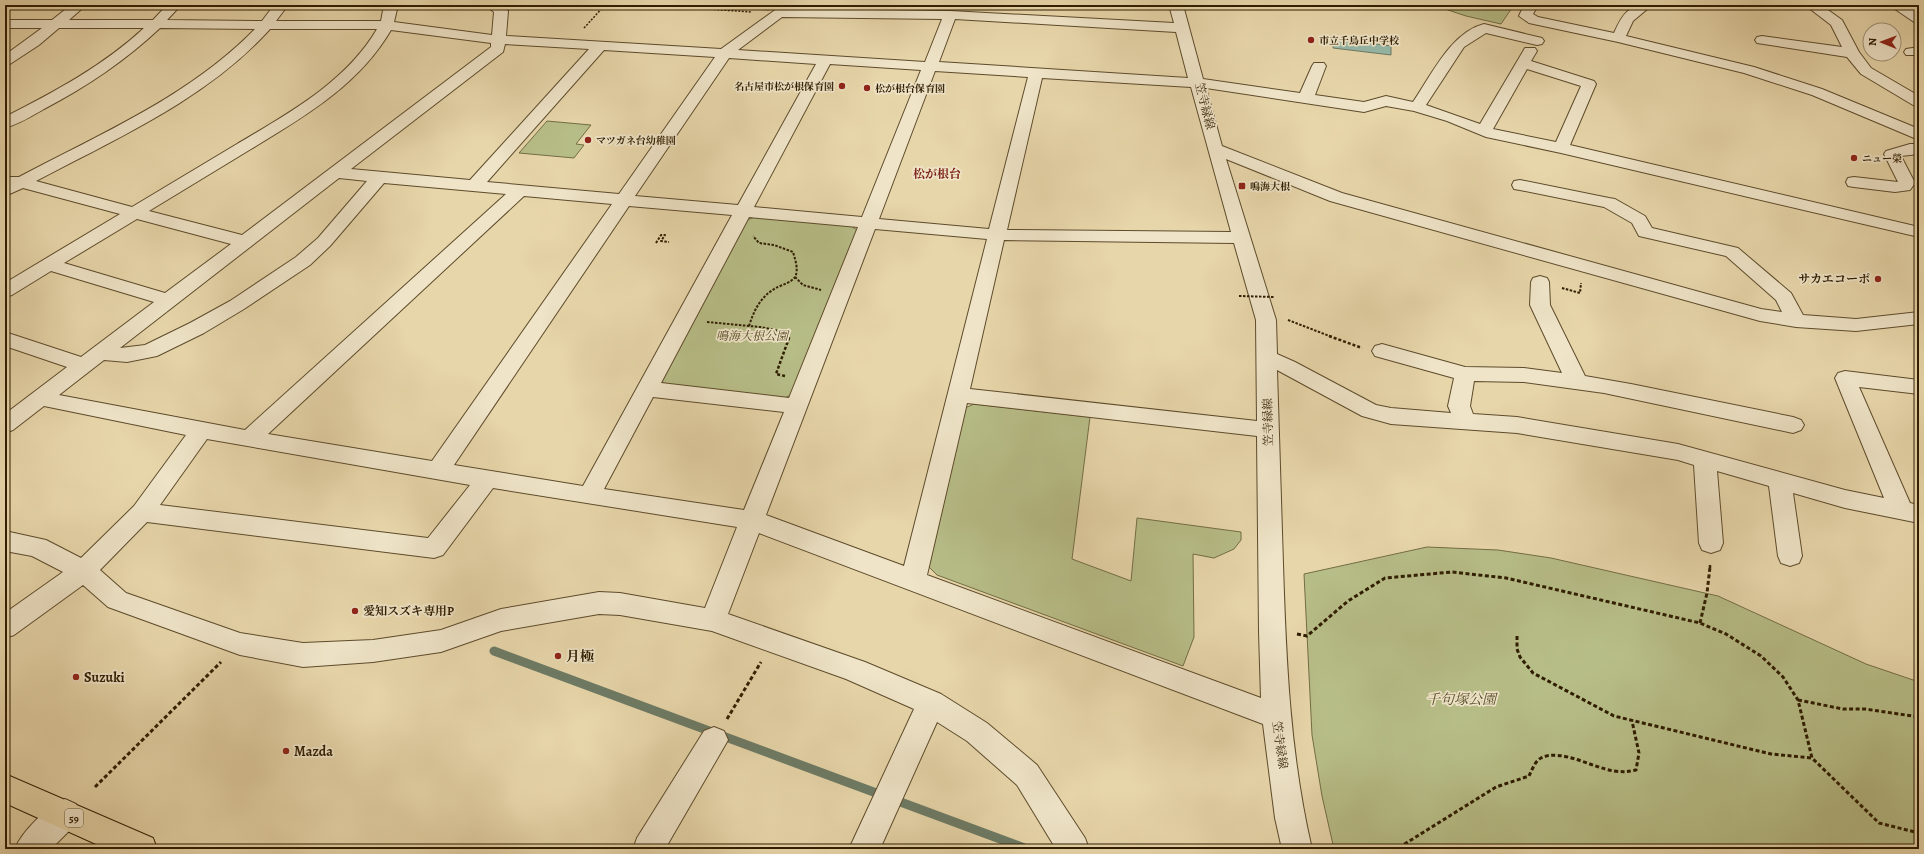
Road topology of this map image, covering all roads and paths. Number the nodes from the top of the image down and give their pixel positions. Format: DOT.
graph roads {
  1 [pos="79,5"];
  2 [pos="174,5"];
  3 [pos="280,5"];
  4 [pos="391,5"];
  5 [pos="492,5"];
  6 [pos="605,5"];
  7 [pos="652,5"];
  8 [pos="1048,5"];
  9 [pos="1176,5"];
  10 [pos="1531,5"];
  11 [pos="1645,5"];
  12 [pos="1812,5"];
  13 [pos="1896,5"];
  14 [pos="785,9"];
  15 [pos="950,15"];
  16 [pos="1919,19"];
  17 [pos="1045,20"];
  18 [pos="5,24"];
  19 [pos="58,24"];
  20 [pos="158,24"];
  21 [pos="1552,24"];
  22 [pos="267,25"];
  23 [pos="387,25"];
  24 [pos="1183,28"];
  25 [pos="1618,38"];
  26 [pos="497,39"];
  27 [pos="1762,40"];
  28 [pos="1537,41"];
  29 [pos="570,43"];
  30 [pos="601,45"];
  31 [pos="1852,53"];
  32 [pos="725,54"];
  33 [pos="826,59"];
  34 [pos="5,61"];
  35 [pos="1523,63"];
  36 [pos="931,66"];
  37 [pos="1319,66"];
  38 [pos="1036,73"];
  39 [pos="1199,83"];
  40 [pos="1306,98"];
  41 [pos="1918,102"];
  42 [pos="1417,107"];
  43 [pos="1869,113"];
  44 [pos="5,123"];
  45 [pos="1484,131"];
  46 [pos="1919,135"];
  47 [pos="1561,148"];
  48 [pos="1216,149"];
  49 [pos="1919,149"];
  50 [pos="336,173"];
  51 [pos="379,178"];
  52 [pos="13,180"];
  53 [pos="1854,182"];
  54 [pos="1520,185"];
  55 [pos="474,186"];
  56 [pos="520,190"];
  57 [pos="5,191"];
  58 [pos="624,200"];
  59 [pos="745,211"];
  60 [pos="135,213"];
  61 [pos="869,223"];
  62 [pos="734,230"];
  63 [pos="1919,232"];
  64 [pos="997,235"];
  65 [pos="1242,238"];
  66 [pos="246,242"];
  67 [pos="669,242"];
  68 [pos="656,243"];
  69 [pos="49,265"];
  70 [pos="1581,267"];
  71 [pos="795,277"];
  72 [pos="1540,282"];
  73 [pos="5,292"];
  74 [pos="1239,296"];
  75 [pos="840,297"];
  76 [pos="1274,297"];
  77 [pos="169,300"];
  78 [pos="686,318"];
  79 [pos="1919,318"];
  80 [pos="1288,320"];
  81 [pos="1796,321"];
  82 [pos="749,326"];
  83 [pos="5,339"];
  84 [pos="1373,350"];
  85 [pos="1267,358"];
  86 [pos="92,359"];
  87 [pos="1465,374"];
  88 [pos="1578,382"];
  89 [pos="805,385"];
  90 [pos="1919,387"];
  91 [pos="647,389"];
  92 [pos="958,395"];
  93 [pos="39,398"];
  94 [pos="796,406"];
  95 [pos="1466,422"];
  96 [pos="5,425"];
  97 [pos="1793,425"];
  98 [pos="1269,430"];
  99 [pos="201,431"];
  100 [pos="249,439"];
  101 [pos="1705,459"];
  102 [pos="438,470"];
  103 [pos="488,478"];
  104 [pos="1780,481"];
  105 [pos="589,496"];
  106 [pos="142,512"];
  107 [pos="1910,512"];
  108 [pos="752,520"];
  109 [pos="5,541"];
  110 [pos="1711,543"];
  111 [pos="1790,556"];
  112 [pos="84,571"];
  113 [pos="913,581"];
  114 [pos="713,620"];
  115 [pos="1700,623"];
  116 [pos="5,627"];
  117 [pos="1272,632"];
  118 [pos="1517,636"];
  119 [pos="774,641"];
  120 [pos="240,644"];
  121 [pos="1798,700"];
  122 [pos="931,703"];
  123 [pos="1276,716"];
  124 [pos="1919,717"];
  125 [pos="1632,721"];
  126 [pos="718,733"];
  127 [pos="1812,758"];
  128 [pos="95,787"];
  129 [pos="5,788"];
  130 [pos="65,814"];
  131 [pos="1919,814"];
  132 [pos="1917,833"];
  133 [pos="30,849"];
  134 [pos="142,849"];
  135 [pos="648,849"];
  136 [pos="864,849"];
  137 [pos="1074,849"];
  138 [pos="1297,849"];
  139 [pos="1400,849"];
  1 -- 19 [label="street"];
  2 -- 20 [label="street"];
  3 -- 22 [label="street"];
  4 -- 23 [label="street"];
  5 -- 26 [label="street"];
  6 -- 29 [label="path"];
  7 -- 14 [label="path"];
  8 -- 17 [label="street"];
  9 -- 24 [label="street, 笠寺緑線"];
  10 -- 21 [label="street"];
  11 -- 25 [label="street"];
  12 -- 31 [label="street"];
  13 -- 16 [label="street"];
  14 -- 15 [label="street"];
  14 -- 32 [label="street"];
  15 -- 17 [label="street"];
  15 -- 36 [label="street"];
  17 -- 24 [label="street"];
  18 -- 19 [label="street"];
  19 -- 20 [label="street"];
  19 -- 34 [label="street"];
  20 -- 22 [label="street"];
  20 -- 44 [label="street"];
  21 -- 25 [label="street"];
  21 -- 28 [label="street"];
  22 -- 23 [label="street"];
  22 -- 52 [label="street"];
  23 -- 26 [label="street"];
  23 -- 60 [label="street"];
  24 -- 39 [label="street, 笠寺緑線"];
  25 -- 43 [label="street"];
  26 -- 29 [label="street"];
  26 -- 50 [label="street"];
  27 -- 31 [label="street"];
  28 -- 35 [label="street"];
  28 -- 42 [label="street"];
  29 -- 30 [label="street"];
  30 -- 32 [label="street"];
  30 -- 55 [label="street"];
  31 -- 41 [label="street"];
  32 -- 33 [label="street"];
  32 -- 58 [label="street"];
  33 -- 36 [label="street"];
  33 -- 59 [label="street"];
  35 -- 45 [label="street"];
  35 -- 47 [label="street"];
  36 -- 38 [label="street"];
  36 -- 61 [label="street"];
  37 -- 40 [label="street"];
  38 -- 39 [label="street"];
  38 -- 64 [label="street"];
  39 -- 40 [label="street"];
  39 -- 48 [label="street, 笠寺緑線"];
  40 -- 42 [label="street"];
  41 -- 43 [label="street"];
  42 -- 45 [label="street"];
  43 -- 46 [label="street"];
  45 -- 47 [label="street"];
  47 -- 63 [label="street"];
  48 -- 65 [label="street, 笠寺緑線"];
  48 -- 70 [label="street"];
  49 -- 53 [label="street"];
  50 -- 51 [label="street"];
  50 -- 66 [label="street"];
  51 -- 55 [label="street"];
  51 -- 86 [label="street"];
  52 -- 57 [label="street"];
  52 -- 60 [label="street"];
  54 -- 81 [label="street"];
  55 -- 56 [label="street"];
  56 -- 58 [label="street"];
  56 -- 100 [label="street"];
  58 -- 59 [label="street"];
  58 -- 102 [label="street"];
  59 -- 61 [label="street"];
  59 -- 62 [label="street"];
  60 -- 66 [label="street"];
  60 -- 69 [label="street"];
  61 -- 64 [label="street"];
  61 -- 75 [label="street"];
  62 -- 71 [label="path"];
  62 -- 78 [label="street"];
  64 -- 65 [label="street"];
  64 -- 92 [label="street"];
  65 -- 85 [label="street, 笠寺緑線"];
  66 -- 77 [label="street"];
  67 -- 68 [label="path"];
  69 -- 73 [label="street"];
  69 -- 77 [label="street"];
  70 -- 72 [label="path"];
  70 -- 81 [label="street"];
  71 -- 75 [label="path"];
  71 -- 82 [label="path"];
  72 -- 88 [label="street"];
  74 -- 76 [label="path, bridge"];
  75 -- 89 [label="street"];
  77 -- 86 [label="street"];
  78 -- 82 [label="path"];
  78 -- 91 [label="street"];
  79 -- 81 [label="street"];
  80 -- 84 [label="path"];
  82 -- 89 [label="path"];
  83 -- 86 [label="street"];
  84 -- 87 [label="street"];
  85 -- 95 [label="street"];
  85 -- 98 [label="street, 笠寺緑線"];
  86 -- 93 [label="street"];
  87 -- 88 [label="street"];
  87 -- 95 [label="street"];
  88 -- 97 [label="street"];
  89 -- 94 [label="street"];
  90 -- 107 [label="street"];
  91 -- 94 [label="street"];
  91 -- 105 [label="street"];
  92 -- 98 [label="street"];
  92 -- 113 [label="street"];
  93 -- 96 [label="street"];
  93 -- 99 [label="street"];
  94 -- 108 [label="street"];
  95 -- 101 [label="street"];
  98 -- 117 [label="street, 笠寺緑線"];
  99 -- 100 [label="street"];
  99 -- 106 [label="street"];
  100 -- 102 [label="street"];
  101 -- 104 [label="street"];
  101 -- 110 [label="street"];
  102 -- 103 [label="street"];
  103 -- 105 [label="street"];
  103 -- 106 [label="street"];
  104 -- 107 [label="street"];
  104 -- 111 [label="street"];
  105 -- 108 [label="street"];
  106 -- 112 [label="street"];
  108 -- 113 [label="street"];
  108 -- 114 [label="street"];
  109 -- 112 [label="street"];
  110 -- 115 [label="path"];
  112 -- 116 [label="street"];
  112 -- 120 [label="street"];
  113 -- 123 [label="street"];
  114 -- 119 [label="street"];
  114 -- 120 [label="street"];
  115 -- 117 [label="path"];
  115 -- 121 [label="path"];
  117 -- 123 [label="street, 笠寺緑線"];
  118 -- 125 [label="path"];
  119 -- 122 [label="street"];
  119 -- 126 [label="path"];
  120 -- 128 [label="path"];
  121 -- 124 [label="path"];
  121 -- 127 [label="path"];
  122 -- 136 [label="street"];
  122 -- 137 [label="street"];
  123 -- 138 [label="street, 笠寺緑線"];
  125 -- 127 [label="path"];
  125 -- 139 [label="path"];
  126 -- 135 [label="street"];
  127 -- 132 [label="path"];
  129 -- 130 [label="main road, 59"];
  130 -- 133 [label="street"];
  130 -- 134 [label="main road, 59"];
  131 -- 132 [label="path"];
}
